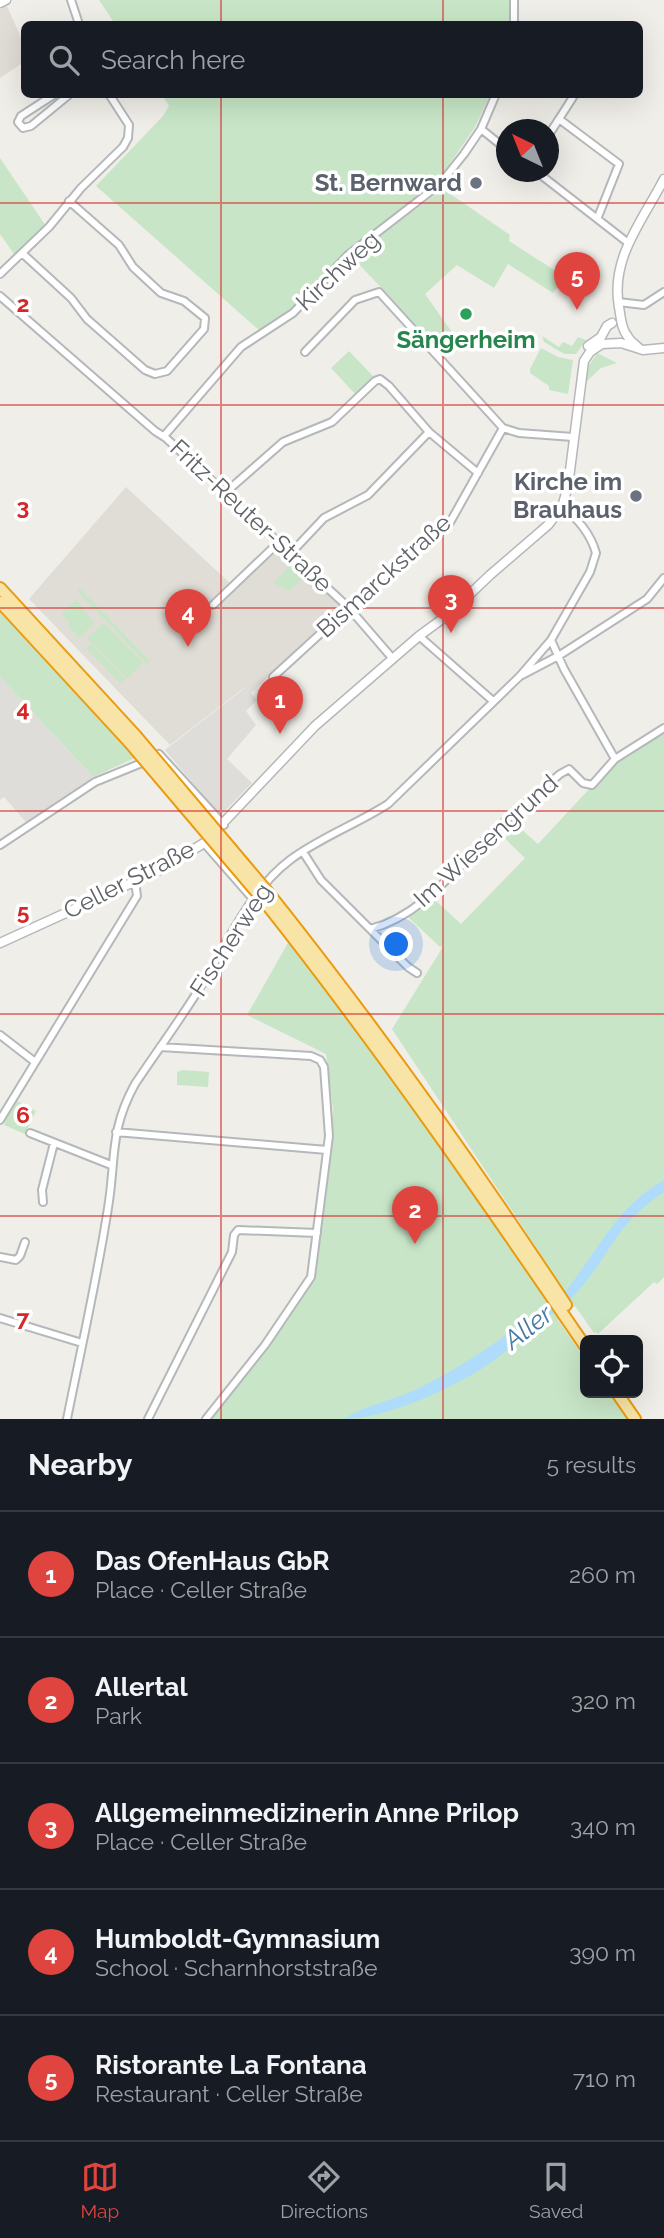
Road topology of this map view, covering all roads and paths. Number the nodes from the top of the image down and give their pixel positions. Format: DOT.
graph roads {
  1 [pos="6,0"];
  2 [pos="71,0"];
  3 [pos="514,0"];
  4 [pos="0,3"];
  5 [pos="78,21"];
  6 [pos="514,21"];
  7 [pos="49,98"];
  8 [pos="65,98"];
  9 [pos="112,98"];
  10 [pos="494,98"];
  11 [pos="572,98"];
  12 [pos="559,119"];
  13 [pos="481,129"];
  14 [pos="496,141"];
  15 [pos="664,179"];
  16 [pos="551,182"];
  17 [pos="69,201"];
  18 [pos="598,217"];
  19 [pos="627,242"];
  20 [pos="22,253"];
  21 [pos="0,274"];
  22 [pos="664,292"];
  23 [pos="0,296"];
  24 [pos="618,302"];
  25 [pos="616,324"];
  26 [pos="604,333"];
  27 [pos="623,339"];
  28 [pos="608,342"];
  29 [pos="664,348"];
  30 [pos="305,352"];
  31 [pos="503,428"];
  32 [pos="429,432"];
  33 [pos="164,436"];
  34 [pos="573,437"];
  35 [pos="478,473"];
  36 [pos="225,493"];
  37 [pos="562,507"];
  38 [pos="279,542"];
  39 [pos="291,553"];
  40 [pos="664,578"];
  41 [pos="2,597"];
  42 [pos="213,605"];
  43 [pos="349,608"];
  44 [pos="419,636"];
  45 [pos="551,640"];
  46 [pos="560,655"];
  47 [pos="393,659"];
  48 [pos="520,676"];
  49 [pos="272,677"];
  50 [pos="493,701"];
  51 [pos="664,728"];
  52 [pos="615,759"];
  53 [pos="224,825"];
  54 [pos="204,843"];
  55 [pos="0,845"];
  56 [pos="303,852"];
  57 [pos="135,881"];
  58 [pos="263,899"];
  59 [pos="370,929"];
  60 [pos="0,943"];
  61 [pos="417,973"];
  62 [pos="0,1035"];
  63 [pos="160,1048"];
  64 [pos="35,1062"];
  65 [pos="0,1120"];
  66 [pos="116,1132"];
  67 [pos="30,1133"];
  68 [pos="54,1143"];
  69 [pos="327,1150"];
  70 [pos="111,1165"];
  71 [pos="43,1202"];
  72 [pos="317,1233"];
  73 [pos="25,1242"];
  74 [pos="0,1257"];
  75 [pos="566,1312"];
  76 [pos="0,1318"];
  77 [pos="585,1335"];
  78 [pos="580,1337"];
  79 [pos="82,1343"];
  80 [pos="620,1398"];
  81 [pos="627,1398"];
  82 [pos="67,1419"];
  83 [pos="148,1419"];
  84 [pos="206,1419"];
  85 [pos="635,1419"];
  86 [pos="642,1419"];
  1 -- 4 [label="street"];
  2 -- 5 [label="street"];
  3 -- 6 [label="street"];
  7 -- 8 [label="street"];
  9 -- 17 [label="street"];
  10 -- 13 [label="street, Kirchweg"];
  11 -- 12 [label="street"];
  12 -- 18 [label="street"];
  13 -- 14 [label="street"];
  13 -- 33 [label="street, Kirchweg"];
  15 -- 19 [label="street"];
  16 -- 18 [label="street"];
  17 -- 20 [label="street"];
  17 -- 20 [label="street"];
  18 -- 19 [label="street"];
  19 -- 24 [label="street"];
  20 -- 21 [label="street"];
  22 -- 24 [label="street"];
  23 -- 33 [label="street, Fritz-Reuter-Straße"];
  24 -- 25 [label="street"];
  25 -- 26 [label="street"];
  25 -- 27 [label="street"];
  26 -- 28 [label="street"];
  26 -- 34 [label="street, Celler Straße"];
  27 -- 28 [label="street"];
  27 -- 29 [label="street"];
  28 -- 34 [label="street, Celler Straße"];
  30 -- 31 [label="street"];
  31 -- 34 [label="street"];
  31 -- 35 [label="street, Bismarckstraße"];
  32 -- 35 [label="street"];
  32 -- 36 [label="street"];
  32 -- 39 [label="street"];
  33 -- 36 [label="street, Fritz-Reuter-Straße"];
  34 -- 37 [label="street, Celler Straße"];
  35 -- 43 [label="street, Bismarckstraße"];
  36 -- 38 [label="street, Fritz-Reuter-Straße"];
  37 -- 44 [label="street, Celler Straße"];
  37 -- 45 [label="street, Fischerweg"];
  38 -- 39 [label="street, Fritz-Reuter-Straße"];
  38 -- 42 [label="street"];
  39 -- 43 [label="street, Fritz-Reuter-Straße"];
  40 -- 46 [label="street"];
  41 -- 58 [label="highway, bridge"];
  43 -- 47 [label="street, Fritz-Reuter-Straße"];
  43 -- 49 [label="street, Bismarckstraße"];
  44 -- 47 [label="street, Celler Straße"];
  44 -- 50 [label="street"];
  45 -- 46 [label="street"];
  45 -- 48 [label="street, Fischerweg"];
  46 -- 48 [label="street"];
  46 -- 52 [label="street"];
  47 -- 53 [label="street, Celler Straße"];
  48 -- 50 [label="street, Fischerweg"];
  50 -- 56 [label="street, Fischerweg"];
  51 -- 52 [label="street, Im Wiesengrund"];
  52 -- 59 [label="street, Im Wiesengrund"];
  53 -- 54 [label="street, Celler Straße"];
  53 -- 55 [label="street"];
  54 -- 57 [label="street, Celler Straße"];
  54 -- 58 [label="street"];
  56 -- 58 [label="street, Fischerweg"];
  56 -- 59 [label="street"];
  57 -- 60 [label="street, Celler Straße"];
  57 -- 64 [label="street"];
  58 -- 63 [label="street, Fischerweg"];
  58 -- 75 [label="highway"];
  59 -- 61 [label="street"];
  62 -- 64 [label="street"];
  63 -- 66 [label="street, Fischerweg"];
  63 -- 69 [label="street"];
  64 -- 65 [label="street"];
  66 -- 69 [label="street"];
  66 -- 70 [label="street, Fischerweg"];
  67 -- 68 [label="street"];
  68 -- 70 [label="street"];
  68 -- 71 [label="street"];
  69 -- 72 [label="street"];
  70 -- 79 [label="street, Fischerweg"];
  72 -- 83 [label="street"];
  72 -- 84 [label="street"];
  73 -- 74 [label="street"];
  75 -- 77 [label="highway"];
  75 -- 78 [label="highway"];
  76 -- 79 [label="street"];
  79 -- 82 [label="street, Fischerweg"];
  80 -- 85 [label="highway"];
  81 -- 86 [label="highway"];
}
